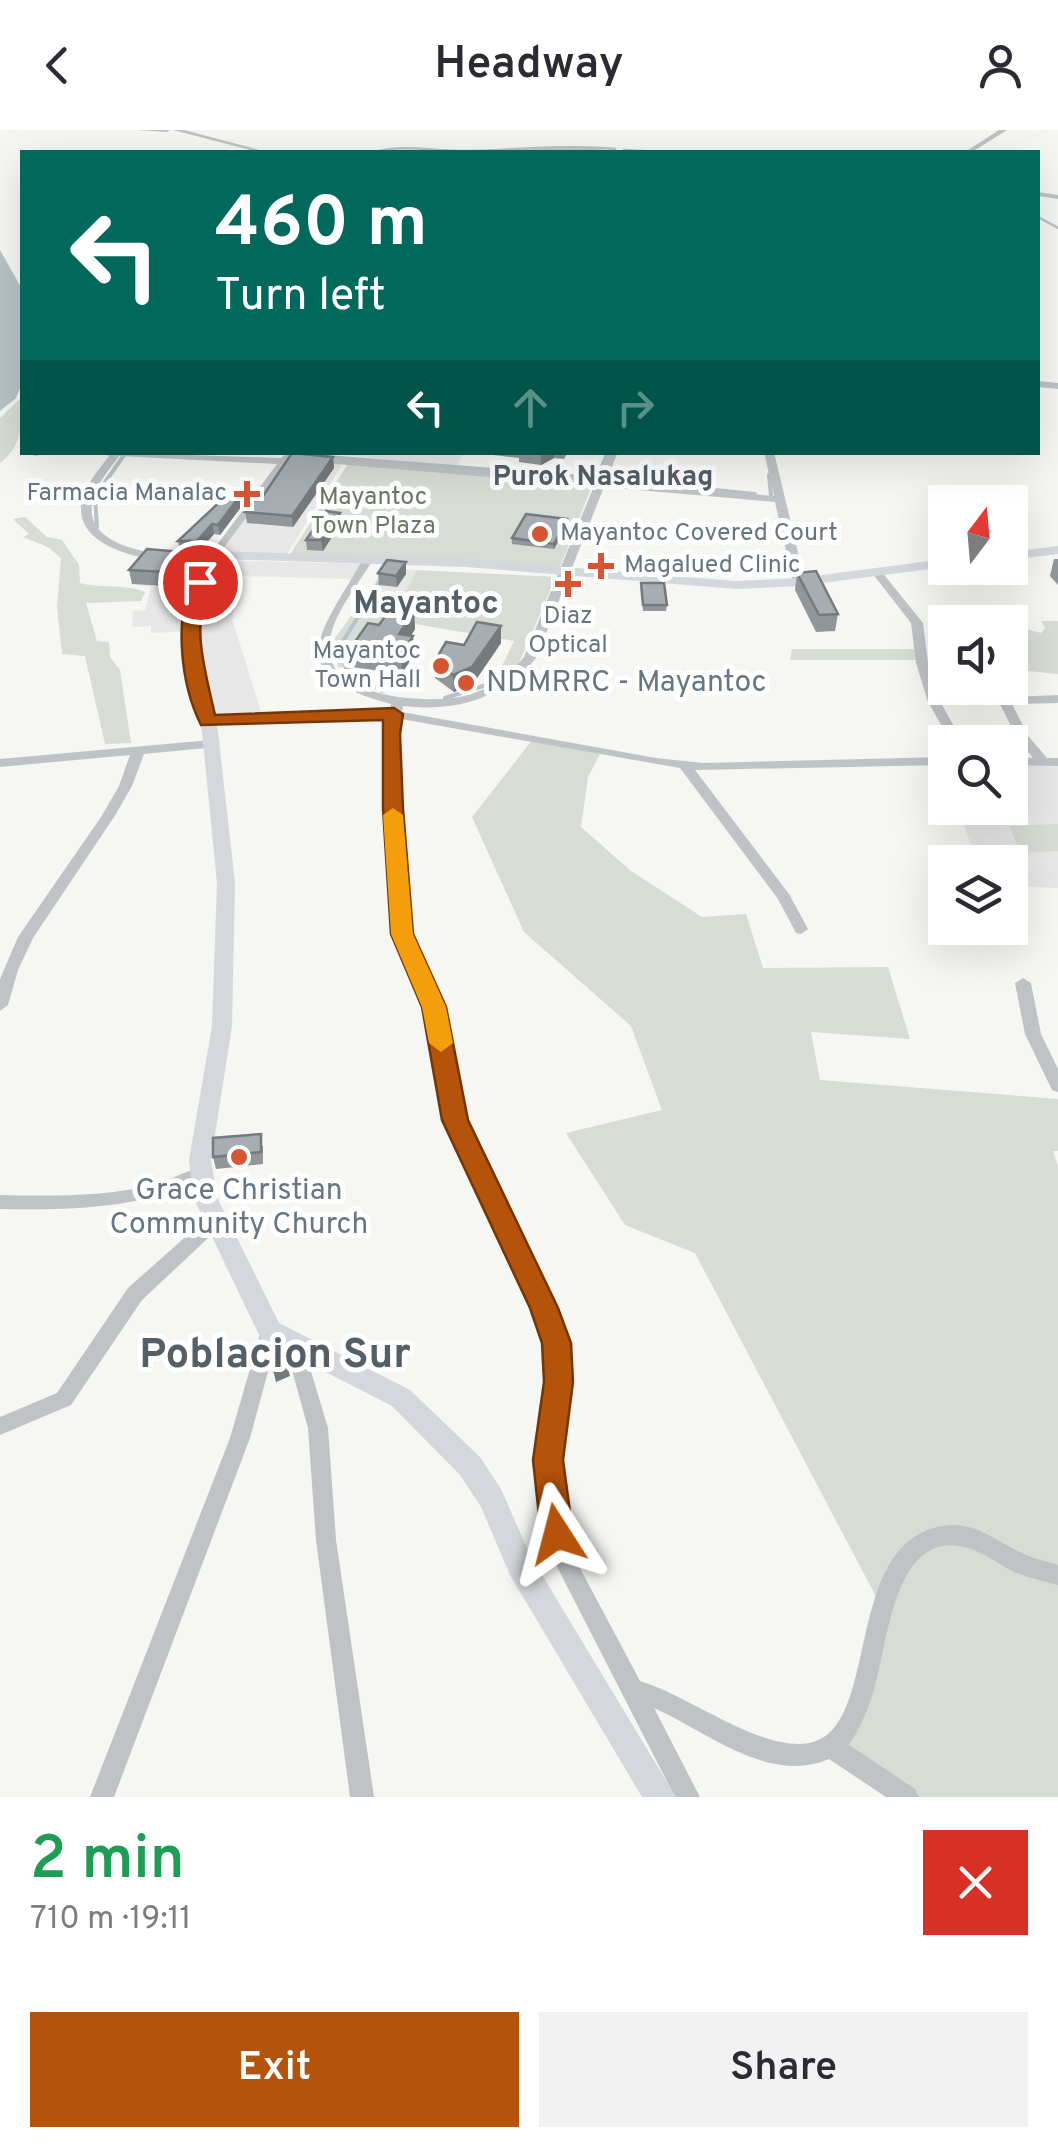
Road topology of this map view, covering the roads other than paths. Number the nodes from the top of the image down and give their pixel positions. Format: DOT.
graph roads {
  1 [pos="140,130"];
  2 [pos="167,130"];
  3 [pos="176,130"];
  4 [pos="1004,130"];
  5 [pos="256,150"];
  6 [pos="522,150"];
  7 [pos="595,150"];
  8 [pos="971,150"];
  9 [pos="114,455"];
  10 [pos="201,455"];
  11 [pos="612,455"];
  12 [pos="771,455"];
  13 [pos="286,457"];
  14 [pos="600,482"];
  15 [pos="778,498"];
  16 [pos="1058,550"];
  17 [pos="1028,554"];
  18 [pos="209,558"];
  19 [pos="367,562"];
  20 [pos="928,566"];
  21 [pos="566,572"];
  22 [pos="877,573"];
  23 [pos="799,582"];
  24 [pos="928,682"];
  25 [pos="1028,698"];
  26 [pos="1058,699"];
  27 [pos="1006,705"];
  28 [pos="396,708"];
  29 [pos="209,732"];
  30 [pos="138,752"];
  31 [pos="928,761"];
  32 [pos="1051,762"];
  33 [pos="0,763"];
  34 [pos="685,766"];
  35 [pos="801,929"];
  36 [pos="1024,983"];
  37 [pos="0,1005"];
  38 [pos="1058,1086"];
  39 [pos="200,1174"];
  40 [pos="0,1202"];
  41 [pos="215,1220"];
  42 [pos="270,1330"];
  43 [pos="294,1346"];
  44 [pos="0,1426"];
  45 [pos="1058,1575"];
  46 [pos="632,1690"];
  47 [pos="834,1748"];
  48 [pos="102,1797"];
  49 [pos="362,1797"];
  50 [pos="660,1797"];
  51 [pos="688,1797"];
  52 [pos="907,1797"];
  1 -- 2 [label="street"];
  3 -- 5 [label="street"];
  4 -- 8 [label="street"];
  6 -- 7 [label="street"];
  9 -- 18 [label="street"];
  10 -- 13 [label="street"];
  11 -- 14 [label="street"];
  12 -- 15 [label="street"];
  13 -- 14 [label="street"];
  13 -- 18 [label="street"];
  14 -- 15 [label="street"];
  14 -- 21 [label="street"];
  15 -- 23 [label="street"];
  16 -- 17 [label="main road"];
  18 -- 19 [label="main road"];
  18 -- 29 [label="main road"];
  19 -- 21 [label="main road"];
  19 -- 28 [label="street"];
  20 -- 22 [label="main road"];
  21 -- 23 [label="main road"];
  21 -- 28 [label="street"];
  22 -- 23 [label="main road"];
  22 -- 24 [label="street"];
  25 -- 26 [label="street"];
  27 -- 32 [label="street"];
  28 -- 29 [label="street"];
  28 -- 34 [label="street"];
  28 -- 46 [label="street"];
  29 -- 30 [label="street"];
  29 -- 39 [label="main road"];
  30 -- 33 [label="street"];
  30 -- 37 [label="street"];
  31 -- 34 [label="street"];
  34 -- 35 [label="street"];
  36 -- 38 [label="street"];
  39 -- 40 [label="street"];
  39 -- 41 [label="main road"];
  41 -- 42 [label="main road"];
  41 -- 44 [label="street"];
  42 -- 43 [label="main road"];
  42 -- 48 [label="street"];
  43 -- 49 [label="street"];
  43 -- 50 [label="main road"];
  45 -- 47 [label="street"];
  46 -- 47 [label="street"];
  46 -- 51 [label="street"];
  47 -- 52 [label="street"];
}
